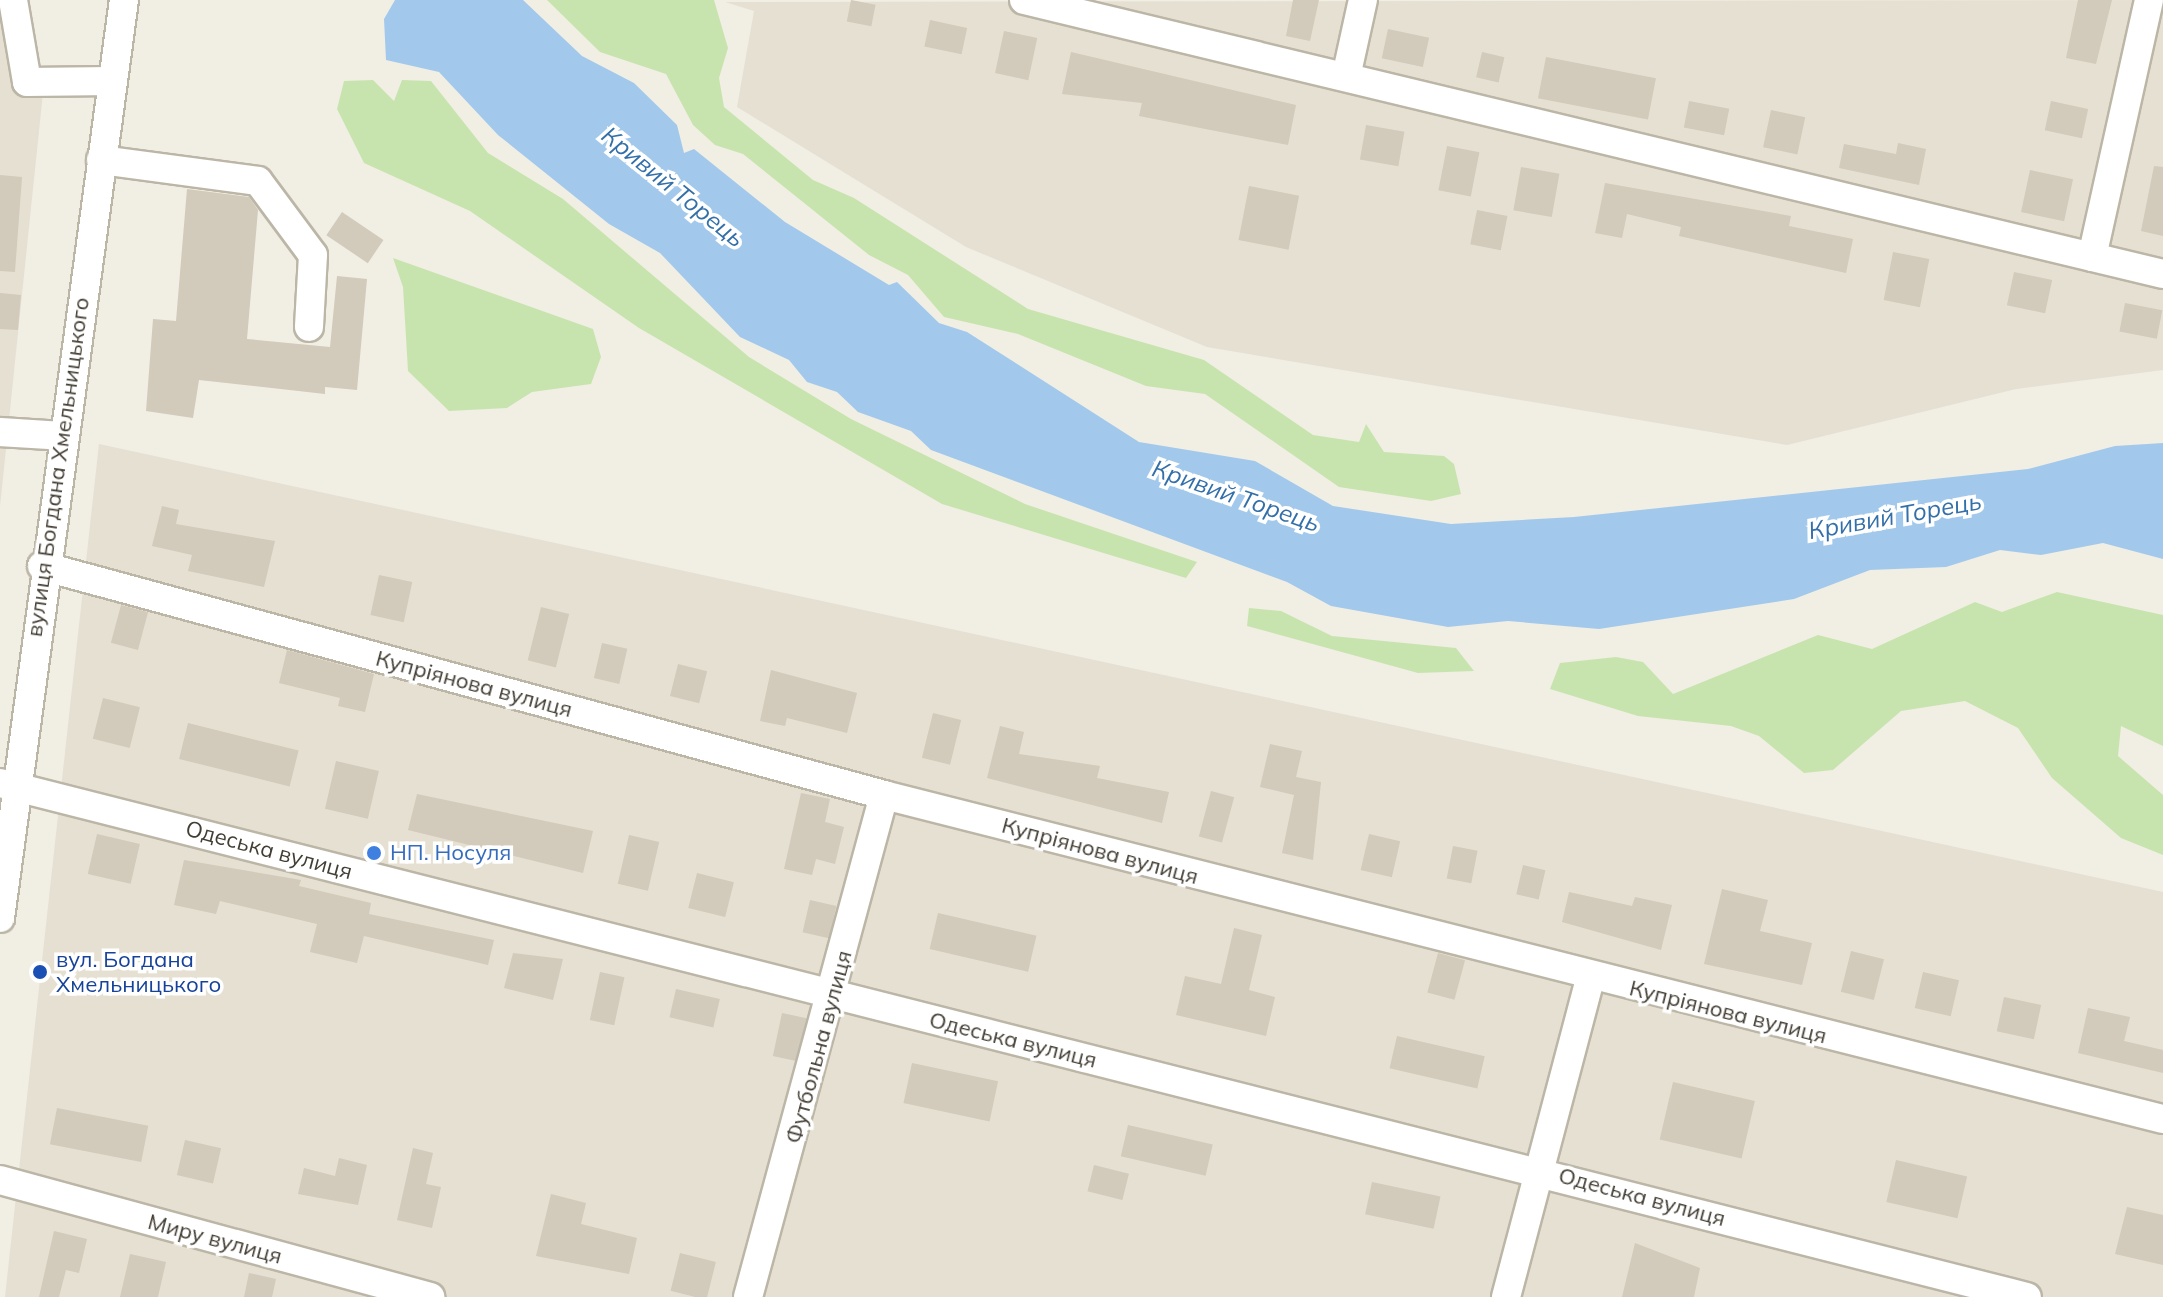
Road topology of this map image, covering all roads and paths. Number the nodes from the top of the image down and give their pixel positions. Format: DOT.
graph roads {
  1 [pos="13,0"];
  2 [pos="1024,0"];
  3 [pos="1363,0"];
  4 [pos="2149,0"];
  5 [pos="122,8"];
  6 [pos="1346,77"];
  7 [pos="112,81"];
  8 [pos="13,82"];
  9 [pos="101,160"];
  10 [pos="2092,257"];
  11 [pos="2163,274"];
  12 [pos="309,327"];
  13 [pos="0,432"];
  14 [pos="64,436"];
  15 [pos="42,566"];
  16 [pos="8,784"];
  17 [pos="884,795"];
  18 [pos="0,918"];
  19 [pos="1590,979"];
  20 [pos="834,996"];
  21 [pos="2163,1119"];
  22 [pos="1539,1170"];
  23 [pos="0,1180"];
  24 [pos="430,1297"];
  25 [pos="748,1297"];
  26 [pos="1506,1297"];
  27 [pos="2027,1297"];
  1 -- 8 [label="street"];
  2 -- 6 [label="street"];
  3 -- 6 [label="street"];
  4 -- 10 [label="street"];
  5 -- 7 [label="street, вулиця Богдана Хмельницького"];
  6 -- 10 [label="street"];
  7 -- 8 [label="street"];
  7 -- 9 [label="street, вулиця Богдана Хмельницького"];
  9 -- 12 [label="street"];
  9 -- 14 [label="street, вулиця Богдана Хмельницького"];
  10 -- 11 [label="street"];
  13 -- 14 [label="street"];
  14 -- 15 [label="street, вулиця Богдана Хмельницького"];
  15 -- 16 [label="street, вулиця Богдана Хмельницького"];
  15 -- 17 [label="street, Купріянова вулиця"];
  16 -- 18 [label="street, вулиця Богдана Хмельницького"];
  16 -- 20 [label="street, Одеська вулиця"];
  17 -- 19 [label="street, Купріянова вулиця"];
  17 -- 20 [label="street, Футбольна вулиця"];
  19 -- 21 [label="street, Купріянова вулиця"];
  19 -- 22 [label="street"];
  20 -- 22 [label="street, Одеська вулиця"];
  20 -- 25 [label="street, Футбольна вулиця"];
  22 -- 26 [label="street"];
  22 -- 27 [label="street, Одеська вулиця"];
  23 -- 24 [label="street, Миру вулиця"];
}
